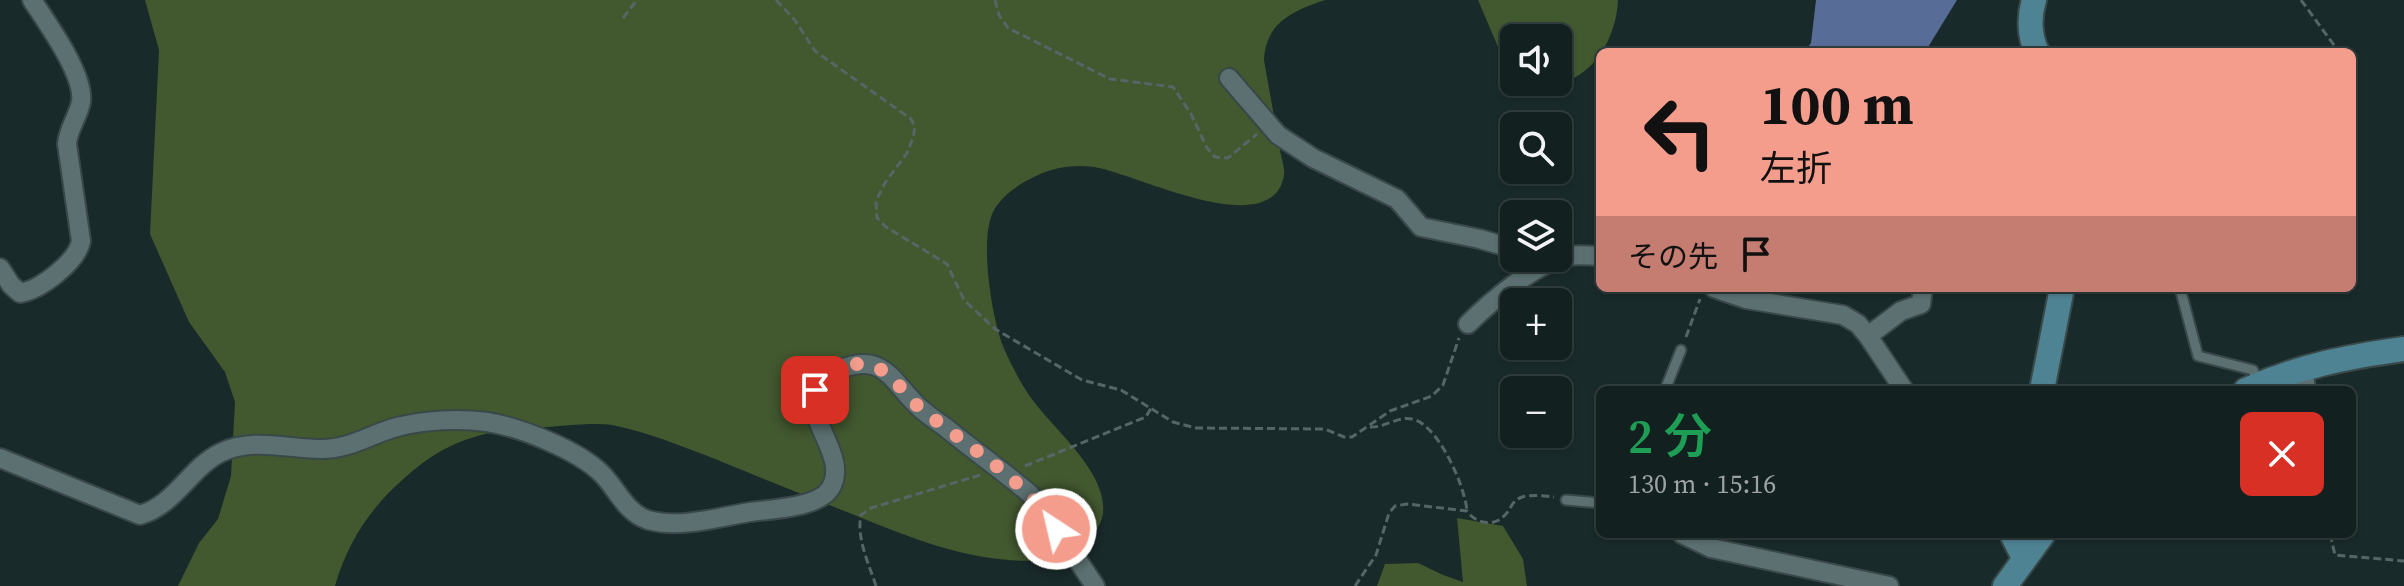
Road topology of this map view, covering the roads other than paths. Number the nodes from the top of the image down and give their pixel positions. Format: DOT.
graph roads {
  1 [pos="32,0"];
  2 [pos="2034,0"];
  3 [pos="2034,48"];
  4 [pos="1229,78"];
  5 [pos="1500,245"];
  6 [pos="1572,256"];
  7 [pos="1596,256"];
  8 [pos="0,268"];
  9 [pos="1529,272"];
  10 [pos="1726,292"];
  11 [pos="1922,292"];
  12 [pos="2061,292"];
  13 [pos="2181,292"];
  14 [pos="1468,324"];
  15 [pos="1868,336"];
  16 [pos="2404,349"];
  17 [pos="1681,350"];
  18 [pos="2305,378"];
  19 [pos="1667,386"];
  20 [pos="1901,386"];
  21 [pos="2043,386"];
  22 [pos="2252,386"];
  23 [pos="2258,386"];
  24 [pos="0,458"];
  25 [pos="1566,500"];
  26 [pos="1596,503"];
  27 [pos="1690,538"];
  28 [pos="2014,538"];
  29 [pos="2040,538"];
  30 [pos="2024,558"];
  31 [pos="1095,586"];
  32 [pos="1889,586"];
  33 [pos="2005,586"];
  1 -- 8 [label="street"];
  2 -- 3 [label="street"];
  4 -- 5 [label="street"];
  6 -- 7 [label="street"];
  9 -- 14 [label="street"];
  10 -- 15 [label="street"];
  11 -- 15 [label="street"];
  12 -- 21 [label="street"];
  13 -- 22 [label="lane"];
  15 -- 20 [label="street"];
  16 -- 18 [label="street"];
  17 -- 19 [label="lane"];
  18 -- 23 [label="street"];
  24 -- 31 [label="street"];
  25 -- 26 [label="lane"];
  27 -- 32 [label="street"];
  28 -- 30 [label="street"];
  29 -- 30 [label="street"];
  30 -- 33 [label="street"];
}
